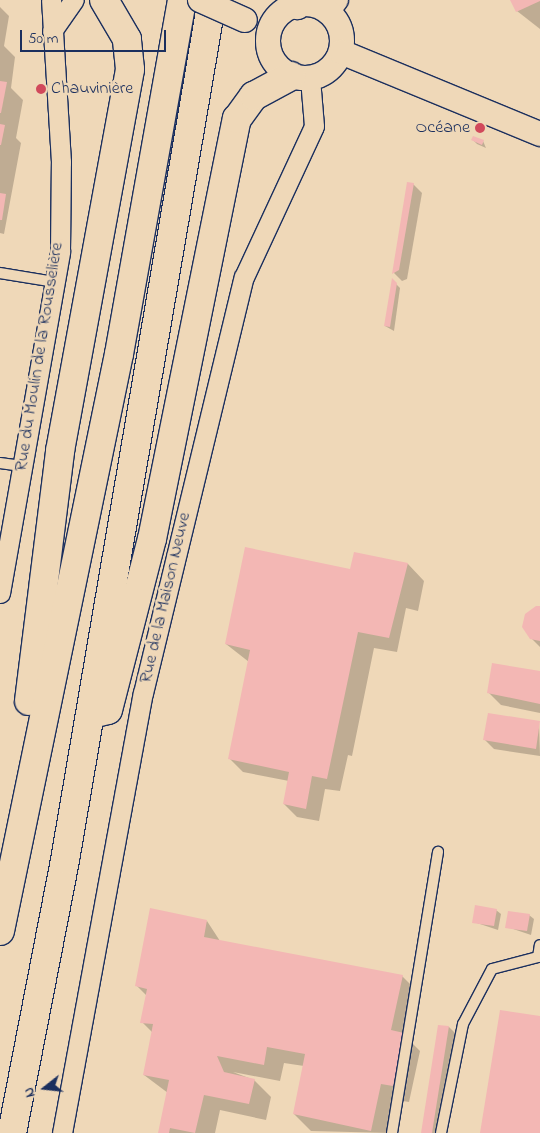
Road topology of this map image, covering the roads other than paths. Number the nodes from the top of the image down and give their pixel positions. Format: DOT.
graph roads {
  1 [pos="51,0"];
  2 [pos="74,0"];
  3 [pos="104,0"];
  4 [pos="182,0"];
  5 [pos="200,0"];
  6 [pos="212,0"];
  7 [pos="296,2"];
  8 [pos="333,6"];
  9 [pos="269,30"];
  10 [pos="52,31"];
  11 [pos="341,52"];
  12 [pos="301,77"];
  13 [pos="540,134"];
  14 [pos="0,273"];
  15 [pos="55,282"];
  16 [pos="0,463"];
  17 [pos="22,466"];
  18 [pos="0,592"];
  19 [pos="89,714"];
  20 [pos="438,852"];
  21 [pos="15,854"];
  22 [pos="0,931"];
  23 [pos="540,945"];
  24 [pos="12,1133"];
  25 [pos="62,1133"];
  26 [pos="392,1133"];
  27 [pos="441,1133"];
  1 -- 10 [label="street, Rue du Moulin de la Rousselière"];
  2 -- 10 [label="street"];
  3 -- 21 [label="highway"];
  4 -- 21 [label="highway"];
  5 -- 9 [label="street, bridge"];
  6 -- 19 [label="highway"];
  7 -- 8 [label="street"];
  7 -- 9 [label="street"];
  8 -- 11 [label="street"];
  9 -- 12 [label="street"];
  10 -- 15 [label="street, Rue du Moulin de la Rousselière"];
  11 -- 12 [label="street"];
  11 -- 13 [label="street"];
  12 -- 19 [label="highway"];
  12 -- 25 [label="street, Rue de la Maison Neuve"];
  14 -- 15 [label="lane"];
  15 -- 17 [label="street, Rue du Moulin de la Rousselière"];
  16 -- 17 [label="lane"];
  17 -- 18 [label="street, Rue du Moulin de la Rousselière"];
  19 -- 24 [label="highway"];
  20 -- 26 [label="lane"];
  21 -- 22 [label="highway"];
  23 -- 27 [label="lane"];
}
